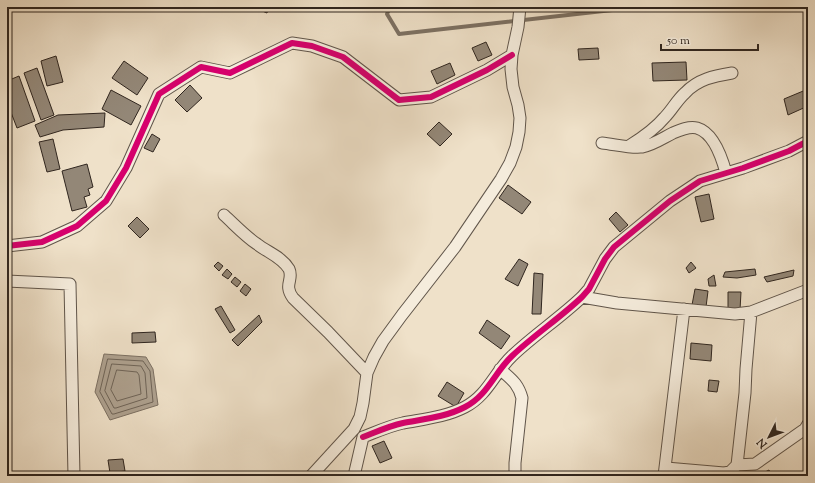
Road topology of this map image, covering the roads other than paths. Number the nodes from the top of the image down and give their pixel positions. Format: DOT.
graph roads {
  1 [pos="520,7"];
  2 [pos="512,56"];
  3 [pos="732,73"];
  4 [pos="808,141"];
  5 [pos="602,143"];
  6 [pos="629,146"];
  7 [pos="726,173"];
  8 [pos="224,215"];
  9 [pos="7,246"];
  10 [pos="7,281"];
  11 [pos="808,290"];
  12 [pos="582,297"];
  13 [pos="684,309"];
  14 [pos="751,312"];
  15 [pos="500,369"];
  16 [pos="367,373"];
  17 [pos="808,424"];
  18 [pos="354,429"];
  19 [pos="363,437"];
  20 [pos="733,471"];
  21 [pos="665,472"];
  22 [pos="74,476"];
  23 [pos="311,476"];
  24 [pos="354,476"];
  25 [pos="515,476"];
  1 -- 2 [label="street"];
  2 -- 9 [label="street"];
  2 -- 16 [label="street"];
  3 -- 6 [label="street"];
  4 -- 7 [label="street"];
  5 -- 6 [label="street"];
  6 -- 7 [label="street"];
  7 -- 12 [label="street"];
  8 -- 16 [label="street"];
  10 -- 22 [label="street"];
  11 -- 14 [label="street"];
  12 -- 13 [label="street"];
  12 -- 15 [label="street"];
  13 -- 14 [label="street"];
  13 -- 21 [label="street"];
  14 -- 20 [label="street"];
  15 -- 19 [label="street"];
  15 -- 25 [label="street"];
  16 -- 18 [label="street"];
  17 -- 20 [label="street"];
  18 -- 19 [label="street"];
  18 -- 23 [label="street"];
  19 -- 24 [label="street"];
  20 -- 21 [label="street"];
}
